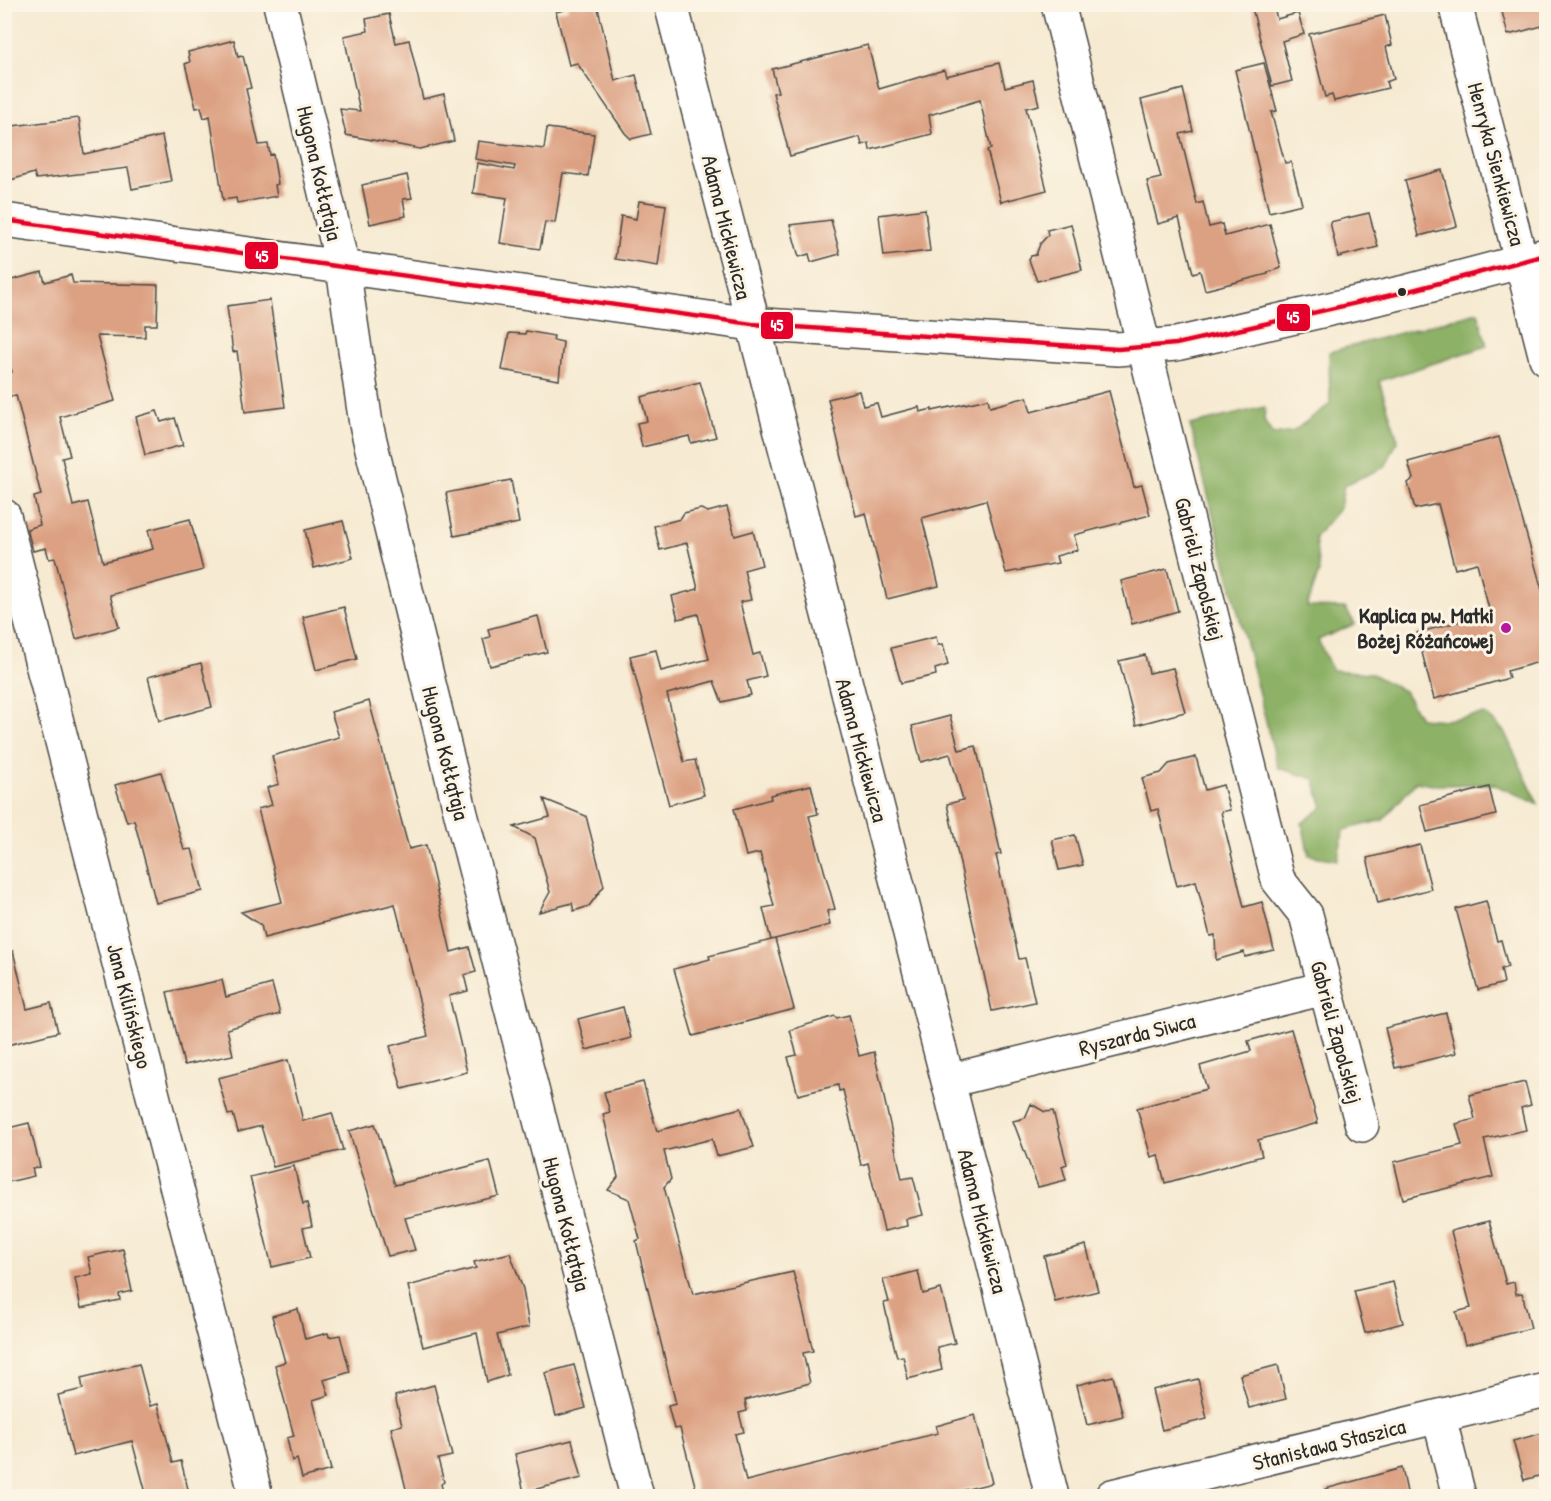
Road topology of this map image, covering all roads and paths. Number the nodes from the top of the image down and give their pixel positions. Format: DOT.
graph roads {
  1 [pos="280,4"];
  2 [pos="670,4"];
  3 [pos="1058,4"];
  4 [pos="1455,4"];
  5 [pos="4,220"];
  6 [pos="1534,258"];
  7 [pos="343,268"];
  8 [pos="752,324"];
  9 [pos="1144,348"];
  10 [pos="1546,358"];
  11 [pos="4,516"];
  12 [pos="1325,988"];
  13 [pos="948,1081"];
  14 [pos="1362,1125"];
  15 [pos="1546,1390"];
  16 [pos="1439,1417"];
  17 [pos="256,1497"];
  18 [pos="637,1497"];
  19 [pos="1052,1497"];
  20 [pos="1112,1497"];
  21 [pos="1459,1497"];
  1 -- 7 [label="street, Hugona Kołłątaja"];
  2 -- 8 [label="street, Adama Mickiewicza"];
  3 -- 9 [label="street, Gabrieli Zapolskiej"];
  4 -- 6 [label="street, Henryka Sienkiewicza"];
  5 -- 7 [label="street"];
  6 -- 9 [label="street"];
  6 -- 10 [label="street, Henryka Sienkiewicza"];
  7 -- 8 [label="street"];
  7 -- 18 [label="street, Hugona Kołłątaja"];
  8 -- 9 [label="street"];
  8 -- 13 [label="street, Adama Mickiewicza"];
  9 -- 12 [label="street, Gabrieli Zapolskiej"];
  11 -- 17 [label="street, Jana Kilińskiego"];
  12 -- 13 [label="street, Ryszarda Siwca"];
  12 -- 14 [label="street, Gabrieli Zapolskiej"];
  13 -- 19 [label="street, Adama Mickiewicza"];
  15 -- 16 [label="street, Stanisława Staszica"];
  16 -- 20 [label="street, Stanisława Staszica"];
  16 -- 21 [label="street"];
}
